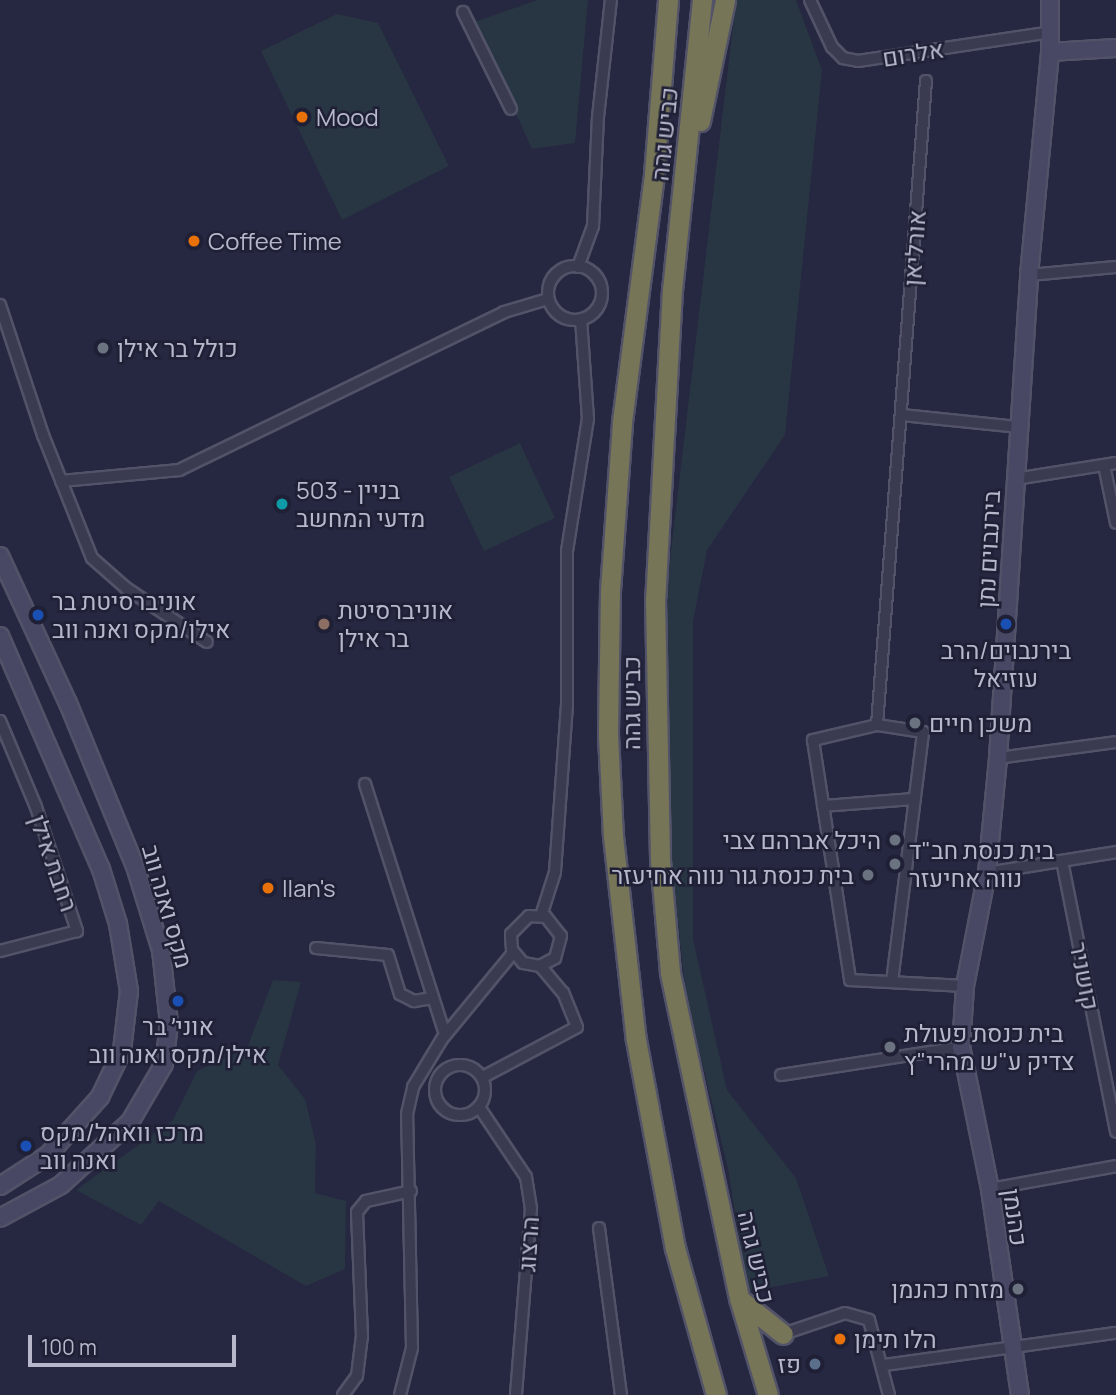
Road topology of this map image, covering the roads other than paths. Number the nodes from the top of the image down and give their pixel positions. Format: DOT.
graph roads {
  1 [pos="611,0"];
  2 [pos="666,0"];
  3 [pos="702,0"];
  4 [pos="725,0"];
  5 [pos="810,0"];
  6 [pos="1050,0"];
  7 [pos="463,12"];
  8 [pos="1051,32"];
  9 [pos="1116,48"];
  10 [pos="1051,52"];
  11 [pos="926,81"];
  12 [pos="512,109"];
  13 [pos="683,190"];
  14 [pos="578,267"];
  15 [pos="1116,267"];
  16 [pos="1029,275"];
  17 [pos="548,299"];
  18 [pos="0,305"];
  19 [pos="581,319"];
  20 [pos="902,415"];
  21 [pos="1018,426"];
  22 [pos="1116,463"];
  23 [pos="1104,465"];
  24 [pos="1015,479"];
  25 [pos="61,481"];
  26 [pos="1116,523"];
  27 [pos="0,556"];
  28 [pos="0,636"];
  29 [pos="207,642"];
  30 [pos="0,721"];
  31 [pos="877,725"];
  32 [pos="1116,742"];
  33 [pos="998,758"];
  34 [pos="365,784"];
  35 [pos="915,799"];
  36 [pos="823,806"];
  37 [pos="1116,852"];
  38 [pos="1062,861"];
  39 [pos="987,873"];
  40 [pos="541,916"];
  41 [pos="316,948"];
  42 [pos="0,951"];
  43 [pos="513,953"];
  44 [pos="540,966"];
  45 [pos="892,982"];
  46 [pos="965,986"];
  47 [pos="433,998"];
  48 [pos="445,1035"];
  49 [pos="961,1047"];
  50 [pos="782,1075"];
  51 [pos="483,1077"];
  52 [pos="479,1107"];
  53 [pos="1116,1132"];
  54 [pos="1116,1166"];
  55 [pos="0,1186"];
  56 [pos="990,1189"];
  57 [pos="411,1191"];
  58 [pos="0,1218"];
  59 [pos="598,1228"];
  60 [pos="739,1298"];
  61 [pos="1116,1333"];
  62 [pos="783,1334"];
  63 [pos="1011,1346"];
  64 [pos="884,1365"];
  65 [pos="343,1395"];
  66 [pos="400,1395"];
  67 [pos="516,1395"];
  68 [pos="621,1395"];
  69 [pos="716,1395"];
  70 [pos="768,1395"];
  71 [pos="889,1395"];
  72 [pos="1020,1395"];
  1 -- 14 [label="street"];
  2 -- 69 [label="highway, כביש גהה"];
  3 -- 13 [label="highway, כביש גהה"];
  4 -- 13 [label="highway"];
  5 -- 8 [label="street, אלרום"];
  6 -- 8 [label="street, בירנבוים נתן"];
  7 -- 12 [label="street"];
  8 -- 10 [label="street, בירנבוים נתן"];
  9 -- 10 [label="street"];
  10 -- 16 [label="street, בירנבוים נתן"];
  11 -- 20 [label="street, אורליאן"];
  13 -- 60 [label="highway, כביש גהה"];
  14 -- 17 [label="street"];
  14 -- 19 [label="street"];
  15 -- 16 [label="street"];
  16 -- 21 [label="street, בירנבוים נתן"];
  17 -- 19 [label="street"];
  17 -- 25 [label="street"];
  18 -- 25 [label="street"];
  19 -- 40 [label="street"];
  20 -- 21 [label="street"];
  20 -- 31 [label="street, אורליאן"];
  21 -- 24 [label="street, בירנבוים נתן"];
  22 -- 23 [label="street"];
  23 -- 24 [label="street"];
  23 -- 26 [label="street"];
  24 -- 33 [label="street, בירנבוים נתן"];
  25 -- 29 [label="street"];
  27 -- 58 [label="street, מקס ואנה ווב"];
  28 -- 55 [label="street"];
  30 -- 42 [label="street, רחבת אילן"];
  31 -- 35 [label="street"];
  31 -- 36 [label="street"];
  32 -- 33 [label="street"];
  33 -- 39 [label="street, בירנבוים נתן"];
  34 -- 47 [label="street"];
  35 -- 36 [label="street"];
  35 -- 45 [label="street"];
  36 -- 45 [label="street"];
  37 -- 38 [label="street"];
  38 -- 39 [label="street"];
  38 -- 53 [label="street, קושניר"];
  39 -- 46 [label="street, בירנבוים נתן"];
  40 -- 43 [label="street"];
  40 -- 44 [label="street"];
  41 -- 47 [label="street"];
  43 -- 44 [label="street"];
  43 -- 48 [label="street"];
  44 -- 51 [label="street"];
  45 -- 46 [label="street"];
  46 -- 49 [label="street, בירנבוים נתן"];
  47 -- 48 [label="street"];
  48 -- 57 [label="street"];
  49 -- 50 [label="street"];
  49 -- 56 [label="street, כהנמן"];
  51 -- 52 [label="street"];
  51 -- 52 [label="street"];
  52 -- 67 [label="street, הרצוג"];
  54 -- 56 [label="street"];
  56 -- 63 [label="street, כהנמן"];
  57 -- 65 [label="street"];
  57 -- 66 [label="street"];
  59 -- 68 [label="street"];
  60 -- 62 [label="highway"];
  60 -- 70 [label="highway, כביש גהה"];
  61 -- 63 [label="street"];
  62 -- 64 [label="street"];
  63 -- 64 [label="street"];
  63 -- 72 [label="street, כהנמן"];
  64 -- 71 [label="street"];
}
